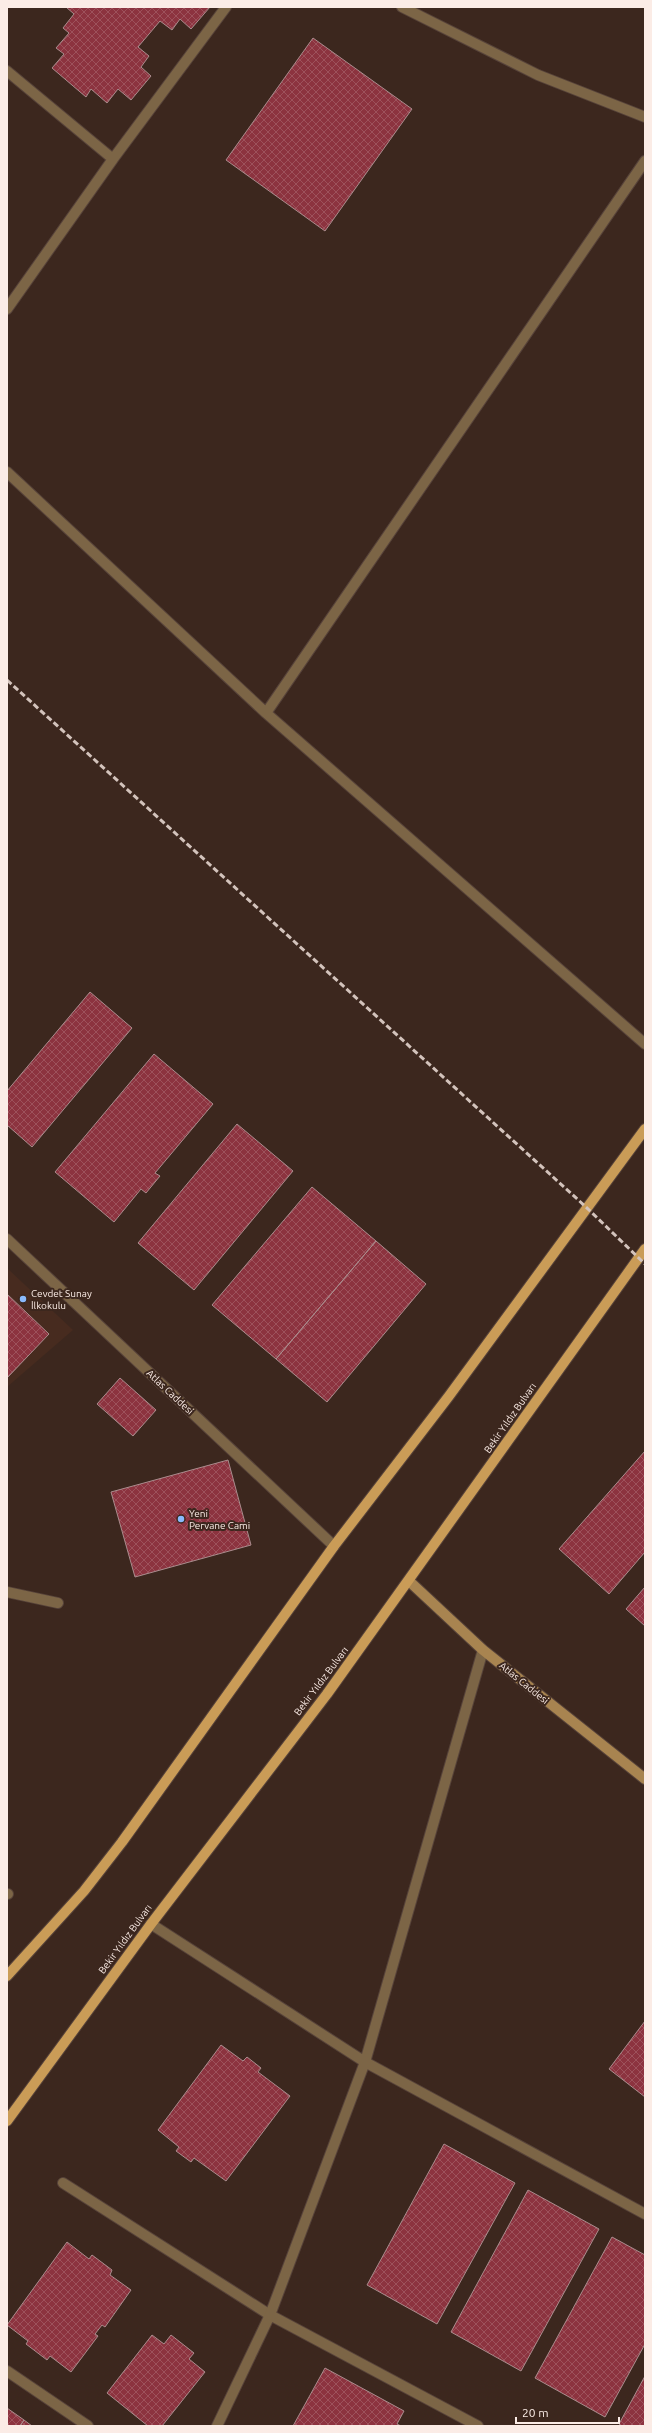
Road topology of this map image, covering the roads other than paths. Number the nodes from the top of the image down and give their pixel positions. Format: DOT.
graph roads {
  1 [pos="226,7"];
  2 [pos="402,7"];
  3 [pos="7,72"];
  4 [pos="645,117"];
  5 [pos="113,159"];
  6 [pos="645,161"];
  7 [pos="7,308"];
  8 [pos="7,472"];
  9 [pos="266,713"];
  10 [pos="645,1044"];
  11 [pos="645,1129"];
  12 [pos="7,1239"];
  13 [pos="645,1249"];
  14 [pos="334,1546"];
  15 [pos="409,1581"];
  16 [pos="7,1592"];
  17 [pos="58,1604"];
  18 [pos="483,1650"];
  19 [pos="645,1779"];
  20 [pos="151,1924"];
  21 [pos="7,1976"];
  22 [pos="365,2062"];
  23 [pos="7,2121"];
  24 [pos="64,2183"];
  25 [pos="645,2214"];
  26 [pos="270,2315"];
  27 [pos="7,2371"];
  28 [pos="88,2426"];
  29 [pos="217,2426"];
  30 [pos="478,2426"];
  1 -- 5 [label="street"];
  2 -- 4 [label="street"];
  3 -- 5 [label="street"];
  5 -- 7 [label="street"];
  6 -- 9 [label="street"];
  8 -- 9 [label="street"];
  9 -- 10 [label="street"];
  11 -- 14 [label="main road"];
  12 -- 14 [label="street, Atlas Caddesi"];
  13 -- 15 [label="main road, Bekir Yıldız Bulvarı"];
  14 -- 21 [label="main road"];
  15 -- 18 [label="street, Atlas Caddesi"];
  15 -- 20 [label="main road, Bekir Yıldız Bulvarı"];
  16 -- 17 [label="street"];
  18 -- 19 [label="street, Atlas Caddesi"];
  18 -- 22 [label="street"];
  20 -- 22 [label="street"];
  20 -- 23 [label="main road, Bekir Yıldız Bulvarı"];
  22 -- 25 [label="street"];
  22 -- 26 [label="street"];
  24 -- 26 [label="street"];
  26 -- 29 [label="street"];
  26 -- 30 [label="street"];
  27 -- 28 [label="street"];
}
